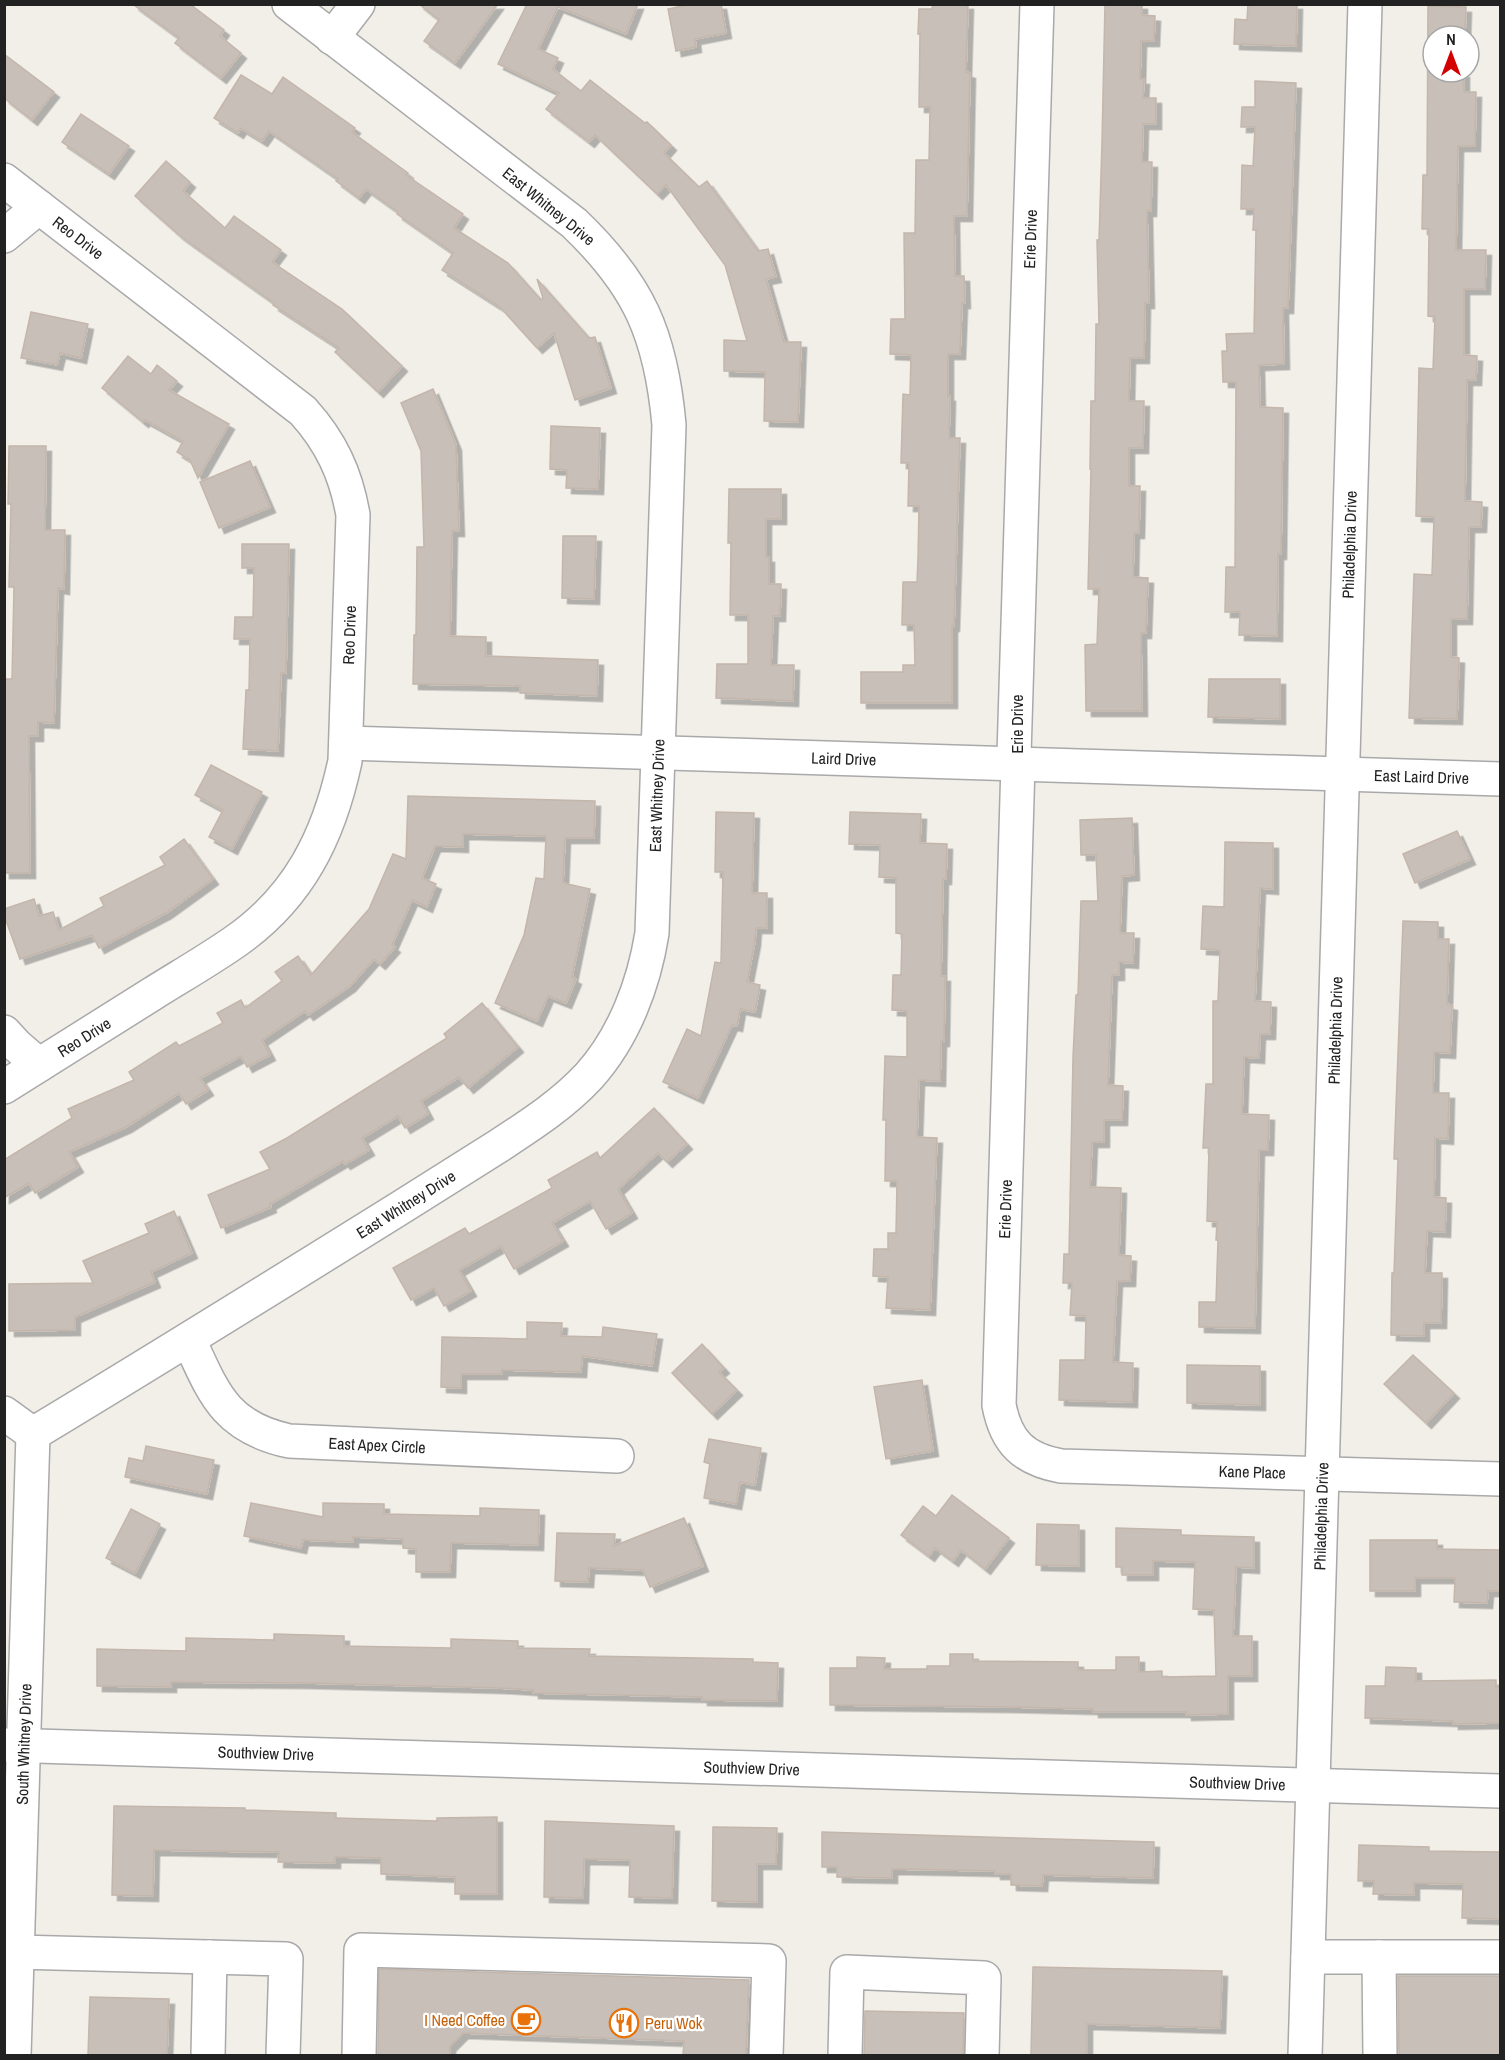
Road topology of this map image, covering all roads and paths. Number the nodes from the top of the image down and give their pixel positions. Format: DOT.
graph roads {
  1 [pos="289,4"];
  2 [pos="358,4"];
  3 [pos="1037,4"];
  4 [pos="1365,4"];
  5 [pos="332,38"];
  6 [pos="4,180"];
  7 [pos="39,207"];
  8 [pos="4,237"];
  9 [pos="346,743"];
  10 [pos="659,753"];
  11 [pos="1018,764"];
  12 [pos="1342,774"];
  13 [pos="1500,779"];
  14 [pos="4,1032"];
  15 [pos="39,1065"];
  16 [pos="4,1087"];
  17 [pos="189,1340"];
  18 [pos="4,1413"];
  19 [pos="33,1434"];
  20 [pos="1012,1441"];
  21 [pos="617,1456"];
  22 [pos="1321,1473"];
  23 [pos="1500,1479"];
  24 [pos="14,1745"];
  25 [pos="1311,1785"];
  26 [pos="1500,1791"];
  27 [pos="13,1934"];
  28 [pos="210,1957"];
  29 [pos="1308,1957"];
  30 [pos="1379,1957"];
  31 [pos="1500,1957"];
  32 [pos="10,2004"];
  33 [pos="14,2055"];
  34 [pos="208,2055"];
  35 [pos="283,2055"];
  36 [pos="359,2055"];
  37 [pos="766,2055"];
  38 [pos="845,2055"];
  39 [pos="982,2055"];
  40 [pos="1305,2055"];
  41 [pos="1380,2055"];
  1 -- 5 [label="street, East Whitney Drive"];
  2 -- 5 [label="street"];
  3 -- 11 [label="street, Erie Drive"];
  4 -- 12 [label="street, Philadelphia Drive"];
  5 -- 10 [label="street, East Whitney Drive"];
  6 -- 7 [label="street, Reo Drive"];
  7 -- 8 [label="street"];
  7 -- 9 [label="street, Reo Drive"];
  9 -- 10 [label="street, Laird Drive"];
  9 -- 15 [label="street, Reo Drive"];
  10 -- 11 [label="street, Laird Drive"];
  10 -- 17 [label="street, East Whitney Drive"];
  11 -- 12 [label="street, Laird Drive"];
  11 -- 20 [label="street, Erie Drive"];
  12 -- 13 [label="street, East Laird Drive"];
  12 -- 22 [label="street, Philadelphia Drive"];
  14 -- 15 [label="street"];
  15 -- 16 [label="street, Reo Drive"];
  17 -- 19 [label="street, East Whitney Drive"];
  17 -- 21 [label="street, East Apex Circle"];
  18 -- 19 [label="street"];
  19 -- 24 [label="street, South Whitney Drive"];
  20 -- 22 [label="street, Kane Place"];
  22 -- 23 [label="street, Kane Place"];
  22 -- 25 [label="street, Philadelphia Drive"];
  24 -- 25 [label="street, Southview Drive"];
  24 -- 27 [label="street, South Whitney Drive"];
  25 -- 26 [label="street, Southview Drive"];
  25 -- 29 [label="street, Philadelphia Drive"];
  27 -- 28 [label="street"];
  27 -- 32 [label="street, South Whitney Drive"];
  28 -- 34 [label="street"];
  28 -- 35 [label="street"];
  29 -- 30 [label="street"];
  29 -- 40 [label="street, Philadelphia Drive"];
  30 -- 31 [label="street"];
  30 -- 41 [label="street"];
  32 -- 33 [label="street, South Whitney Drive"];
  36 -- 37 [label="street"];
  38 -- 39 [label="street"];
}
